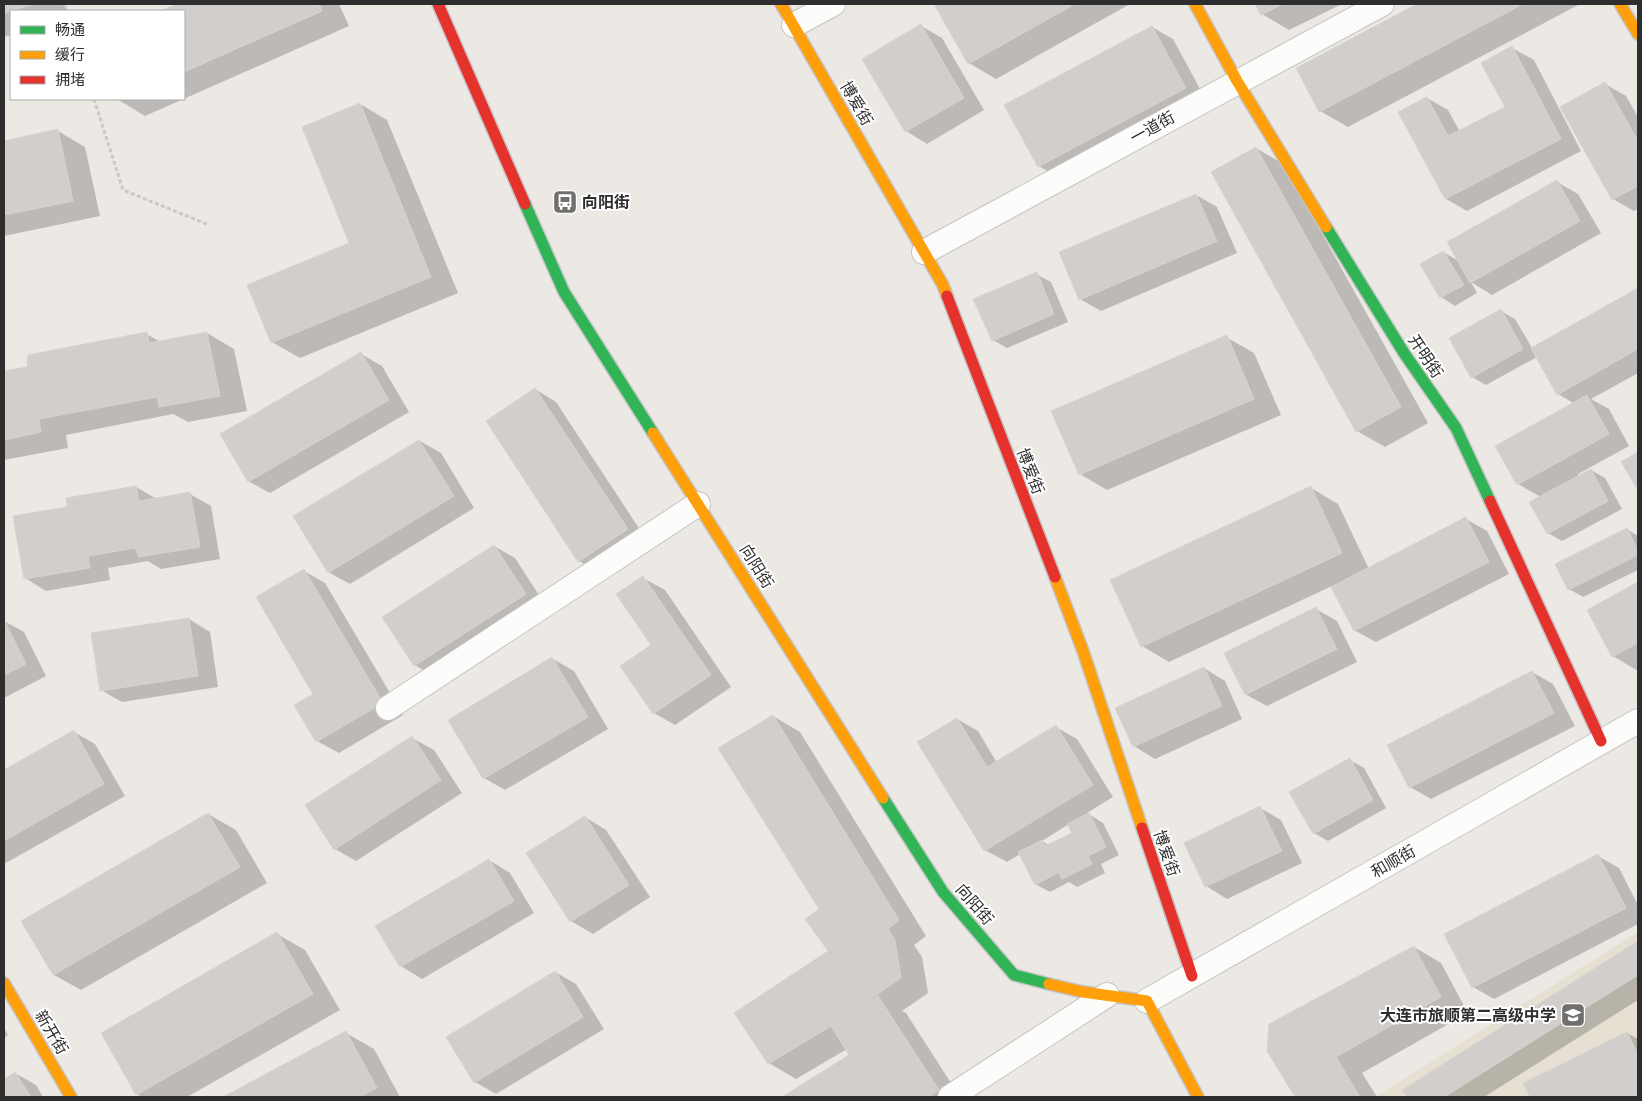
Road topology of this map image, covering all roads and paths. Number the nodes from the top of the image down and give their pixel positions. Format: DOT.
graph roads {
  1 [pos="438,4"];
  2 [pos="781,4"];
  3 [pos="833,4"];
  4 [pos="1195,4"];
  5 [pos="1382,4"];
  6 [pos="1620,4"];
  7 [pos="794,25"];
  8 [pos="1638,34"];
  9 [pos="1238,81"];
  10 [pos="94,100"];
  11 [pos="209,225"];
  12 [pos="924,252"];
  13 [pos="698,504"];
  14 [pos="388,708"];
  15 [pos="1638,720"];
  16 [pos="1601,741"];
  17 [pos="1192,976"];
  18 [pos="4,983"];
  19 [pos="1107,995"];
  20 [pos="1147,1001"];
  21 [pos="71,1097"];
  22 [pos="950,1097"];
  23 [pos="1198,1097"];
  1 -- 13 [label="street, 向阳街"];
  2 -- 7 [label="street, 博爱街"];
  3 -- 7 [label="street"];
  4 -- 9 [label="street, 开明街"];
  5 -- 9 [label="street, 一道街"];
  6 -- 8 [label="street"];
  7 -- 12 [label="street, 博爱街"];
  9 -- 12 [label="street, 一道街"];
  9 -- 16 [label="street, 开明街"];
  10 -- 11 [label="path"];
  12 -- 17 [label="street, 博爱街"];
  13 -- 14 [label="street"];
  13 -- 19 [label="street, 向阳街"];
  15 -- 16 [label="street, 和顺街"];
  16 -- 17 [label="street, 和顺街"];
  17 -- 20 [label="street, 和顺街"];
  18 -- 21 [label="street, 新开街"];
  19 -- 20 [label="street, 向阳街"];
  19 -- 22 [label="street"];
  20 -- 23 [label="street"];
}
